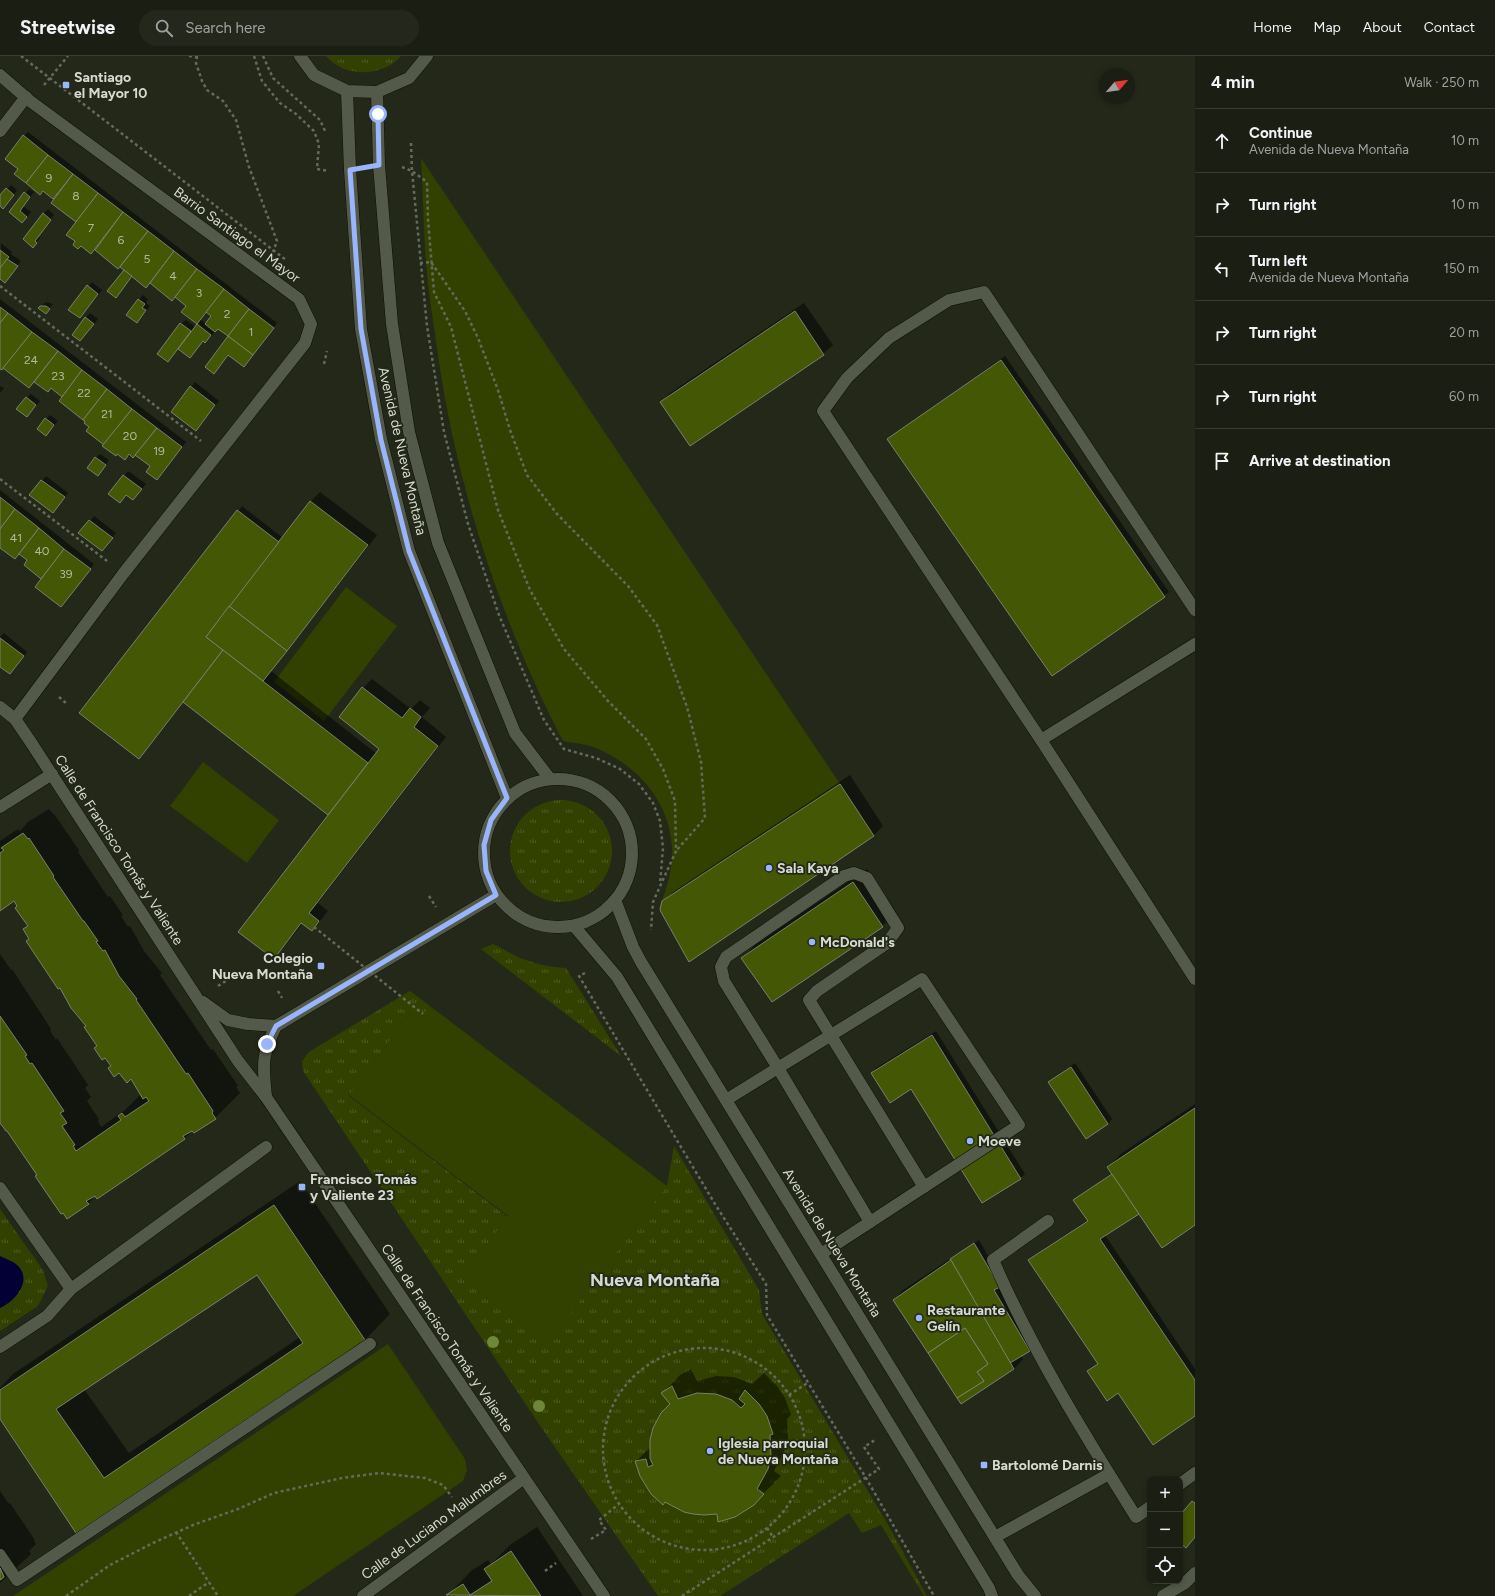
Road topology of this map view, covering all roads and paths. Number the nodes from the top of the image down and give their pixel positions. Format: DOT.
graph roads {
  1 [pos="68,56"];
  2 [pos="189,56"];
  3 [pos="254,56"];
  4 [pos="263,56"];
  5 [pos="300,56"];
  6 [pos="427,56"];
  7 [pos="197,57"];
  8 [pos="0,75"];
  9 [pos="347,92"];
  10 [pos="377,92"];
  11 [pos="28,99"];
  12 [pos="0,131"];
  13 [pos="327,134"];
  14 [pos="411,142"];
  15 [pos="379,165"];
  16 [pos="350,170"];
  17 [pos="412,171"];
  18 [pos="431,262"];
  19 [pos="420,263"];
  20 [pos="265,275"];
  21 [pos="0,286"];
  22 [pos="218,453"];
  23 [pos="0,479"];
  24 [pos="123,574"];
  25 [pos="1195,610"];
  26 [pos="1195,644"];
  27 [pos="0,707"];
  28 [pos="15,719"];
  29 [pos="1041,740"];
  30 [pos="52,774"];
  31 [pos="550,779"];
  32 [pos="507,798"];
  33 [pos="0,807"];
  34 [pos="676,851"];
  35 [pos="660,886"];
  36 [pos="496,895"];
  37 [pos="615,900"];
  38 [pos="574,926"];
  39 [pos="314,927"];
  40 [pos="633,947"];
  41 [pos="605,963"];
  42 [pos="1195,979"];
  43 [pos="198,999"];
  44 [pos="423,1014"];
  45 [pos="276,1026"];
  46 [pos="830,1036"];
  47 [pos="778,1068"];
  48 [pos="266,1098"];
  49 [pos="726,1100"];
  50 [pos="266,1147"];
  51 [pos="924,1187"];
  52 [pos="0,1188"];
  53 [pos="1048,1221"];
  54 [pos="870,1222"];
  55 [pos="821,1254"];
  56 [pos="71,1289"];
  57 [pos="370,1344"];
  58 [pos="0,1347"];
  59 [pos="809,1382"];
  60 [pos="788,1395"];
  61 [pos="879,1438"];
  62 [pos="1195,1473"];
  63 [pos="1109,1474"];
  64 [pos="524,1478"];
  65 [pos="866,1478"];
  66 [pos="1183,1482"];
  67 [pos="452,1497"];
  68 [pos="619,1504"];
  69 [pos="1147,1509"];
  70 [pos="767,1528"];
  71 [pos="176,1532"];
  72 [pos="773,1537"];
  73 [pos="995,1537"];
  74 [pos="573,1551"];
  75 [pos="0,1556"];
  76 [pos="1195,1573"];
  77 [pos="209,1582"];
  78 [pos="66,1596"];
  79 [pos="189,1596"];
  80 [pos="218,1596"];
  81 [pos="363,1596"];
  82 [pos="604,1596"];
  83 [pos="682,1596"];
  84 [pos="934,1596"];
  85 [pos="992,1596"];
  86 [pos="1035,1596"];
  87 [pos="1164,1596"];
  1 -- 11 [label="path"];
  2 -- 7 [label="path"];
  3 -- 16 [label="path"];
  4 -- 13 [label="path"];
  5 -- 9 [label="main road"];
  6 -- 10 [label="main road"];
  7 -- 20 [label="path"];
  8 -- 11 [label="main road, Barrio Santiago el Mayor"];
  9 -- 10 [label="main road"];
  9 -- 16 [label="main road, Avenida de Nueva Montaña"];
  10 -- 15 [label="main road, Avenida de Nueva Montaña"];
  11 -- 12 [label="main road"];
  11 -- 20 [label="main road, Barrio Santiago el Mayor"];
  14 -- 17 [label="path"];
  15 -- 17 [label="path"];
  15 -- 31 [label="main road, Avenida de Nueva Montaña"];
  16 -- 32 [label="main road, Avenida de Nueva Montaña"];
  17 -- 18 [label="path"];
  17 -- 19 [label="path"];
  18 -- 19 [label="path"];
  18 -- 34 [label="path"];
  18 -- 34 [label="path"];
  19 -- 35 [label="path"];
  20 -- 22 [label="main road, Barrio Santiago el Mayor"];
  21 -- 22 [label="path"];
  22 -- 24 [label="main road, Barrio Santiago el Mayor"];
  23 -- 24 [label="path"];
  24 -- 28 [label="main road, Barrio Santiago el Mayor"];
  25 -- 29 [label="main road"];
  26 -- 29 [label="main road"];
  27 -- 28 [label="main road"];
  28 -- 30 [label="main road, Calle de Francisco Tomás y Valiente"];
  29 -- 42 [label="main road"];
  30 -- 33 [label="main road"];
  30 -- 43 [label="main road, Calle de Francisco Tomás y Valiente"];
  31 -- 32 [label="main road"];
  31 -- 37 [label="main road"];
  32 -- 36 [label="main road"];
  34 -- 35 [label="path"];
  35 -- 40 [label="path"];
  36 -- 38 [label="main road"];
  36 -- 45 [label="main road"];
  37 -- 38 [label="main road"];
  37 -- 40 [label="main road, Avenida de Nueva Montaña"];
  38 -- 41 [label="main road"];
  39 -- 44 [label="path, bridge"];
  40 -- 49 [label="main road, Avenida de Nueva Montaña"];
  41 -- 59 [label="path"];
  41 -- 85 [label="main road"];
  43 -- 45 [label="main road, Calle de Francisco Tomás y Valiente"];
  43 -- 48 [label="main road, Calle de Francisco Tomás y Valiente"];
  45 -- 48 [label="main road, Calle de Francisco Tomás y Valiente"];
  46 -- 47 [label="main road"];
  46 -- 47 [label="main road"];
  46 -- 51 [label="main road"];
  46 -- 51 [label="main road"];
  47 -- 49 [label="main road"];
  47 -- 54 [label="main road"];
  48 -- 64 [label="main road, Calle de Francisco Tomás y Valiente"];
  49 -- 55 [label="main road, Avenida de Nueva Montaña"];
  50 -- 56 [label="main road"];
  51 -- 54 [label="main road"];
  52 -- 56 [label="main road"];
  53 -- 63 [label="main road"];
  54 -- 55 [label="main road"];
  55 -- 73 [label="main road, Avenida de Nueva Montaña"];
  56 -- 58 [label="main road"];
  57 -- 75 [label="main road"];
  59 -- 60 [label="path"];
  59 -- 65 [label="path"];
  60 -- 68 [label="path"];
  60 -- 70 [label="path"];
  61 -- 65 [label="path"];
  62 -- 66 [label="main road"];
  63 -- 69 [label="main road"];
  63 -- 73 [label="main road"];
  64 -- 74 [label="main road, Calle de Francisco Tomás y Valiente"];
  64 -- 81 [label="main road, Calle de Luciano Malumbres"];
  65 -- 72 [label="path"];
  65 -- 84 [label="path"];
  67 -- 71 [label="path"];
  68 -- 70 [label="path"];
  68 -- 74 [label="path"];
  70 -- 72 [label="path"];
  71 -- 77 [label="path"];
  71 -- 78 [label="path"];
  72 -- 83 [label="path"];
  73 -- 86 [label="main road, Avenida de Nueva Montaña"];
  74 -- 82 [label="main road, Calle de Francisco Tomás y Valiente"];
  76 -- 87 [label="main road"];
  77 -- 79 [label="path"];
  77 -- 80 [label="path"];
}
